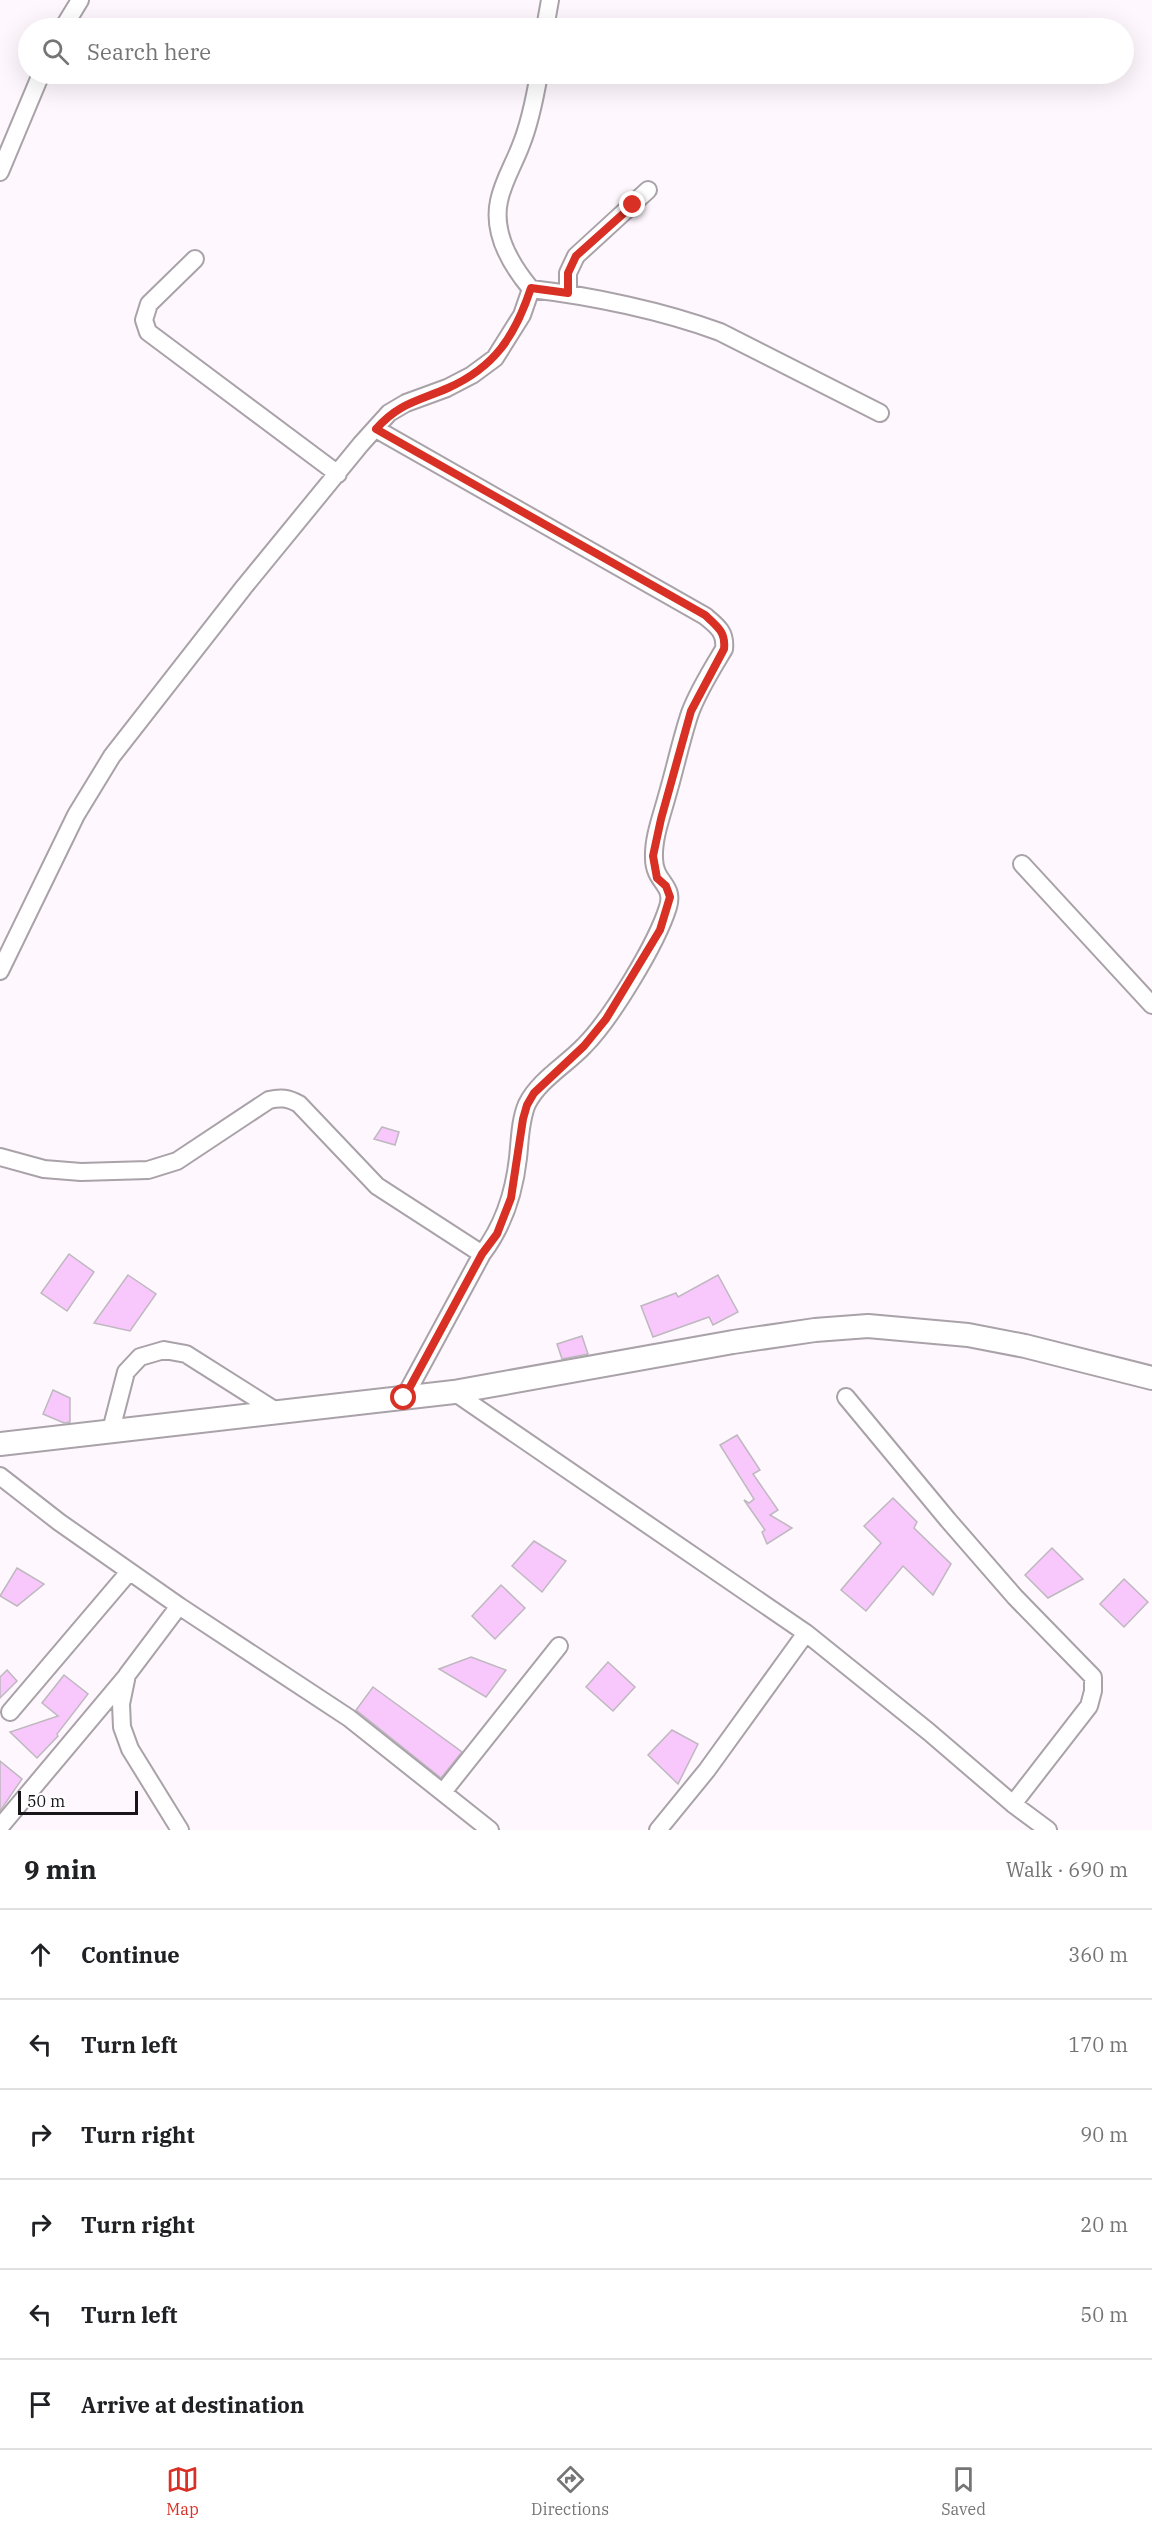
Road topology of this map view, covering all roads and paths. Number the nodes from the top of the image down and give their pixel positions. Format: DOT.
graph roads {
  1 [pos="80,0"];
  2 [pos="550,0"];
  3 [pos="69,18"];
  4 [pos="547,18"];
  5 [pos="37,84"];
  6 [pos="537,84"];
  7 [pos="0,172"];
  8 [pos="648,190"];
  9 [pos="195,259"];
  10 [pos="531,288"];
  11 [pos="568,293"];
  12 [pos="880,412"];
  13 [pos="376,429"];
  14 [pos="338,474"];
  15 [pos="1022,864"];
  16 [pos="0,970"];
  17 [pos="1152,1005"];
  18 [pos="0,1157"];
  19 [pos="482,1254"];
  20 [pos="1152,1378"];
  21 [pos="454,1392"];
  22 [pos="846,1397"];
  23 [pos="404,1398"];
  24 [pos="276,1411"];
  25 [pos="111,1430"];
  26 [pos="0,1444"];
  27 [pos="0,1476"];
  28 [pos="129,1572"];
  29 [pos="178,1606"];
  30 [pos="806,1633"];
  31 [pos="559,1646"];
  32 [pos="127,1676"];
  33 [pos="10,1712"];
  34 [pos="443,1792"];
  35 [pos="1013,1804"];
  36 [pos="0,1827"];
  37 [pos="180,1830"];
  38 [pos="490,1830"];
  39 [pos="658,1830"];
  40 [pos="1048,1830"];
  1 -- 3 [label="street"];
  2 -- 4 [label="street"];
  5 -- 7 [label="street"];
  6 -- 10 [label="street"];
  8 -- 11 [label="street"];
  9 -- 14 [label="street"];
  10 -- 11 [label="street"];
  10 -- 13 [label="street"];
  11 -- 12 [label="street"];
  13 -- 14 [label="street"];
  13 -- 19 [label="street"];
  14 -- 16 [label="street"];
  15 -- 17 [label="street"];
  18 -- 19 [label="street"];
  19 -- 23 [label="street"];
  20 -- 21 [label="main road"];
  21 -- 23 [label="main road"];
  21 -- 30 [label="street"];
  22 -- 35 [label="street"];
  23 -- 24 [label="main road"];
  24 -- 25 [label="main road"];
  24 -- 25 [label="street"];
  25 -- 26 [label="main road"];
  27 -- 28 [label="street"];
  28 -- 29 [label="street"];
  28 -- 33 [label="street"];
  29 -- 32 [label="street"];
  29 -- 34 [label="street"];
  30 -- 35 [label="street"];
  30 -- 39 [label="street"];
  31 -- 34 [label="street"];
  32 -- 36 [label="street"];
  32 -- 37 [label="street"];
  34 -- 38 [label="street"];
  35 -- 40 [label="street"];
}
